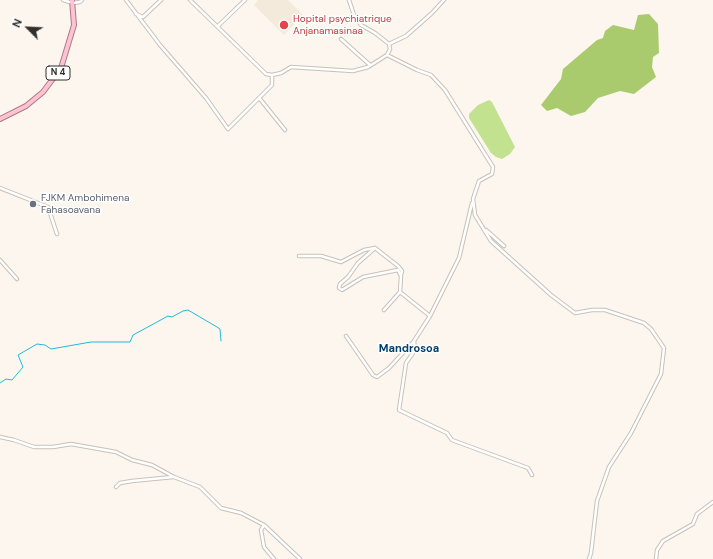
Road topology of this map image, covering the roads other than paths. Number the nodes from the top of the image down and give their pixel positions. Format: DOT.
graph roads {
  1 [pos="63,0"];
  2 [pos="82,0"];
  3 [pos="126,0"];
  4 [pos="161,0"];
  5 [pos="190,0"];
  6 [pos="246,0"];
  7 [pos="349,0"];
  8 [pos="444,0"];
  9 [pos="72,1"];
  10 [pos="134,13"];
  11 [pos="218,26"];
  12 [pos="341,39"];
  13 [pos="389,44"];
  14 [pos="387,55"];
  15 [pos="370,65"];
  16 [pos="272,75"];
  17 [pos="260,99"];
  18 [pos="0,119"];
  19 [pos="285,130"];
  20 [pos="0,188"];
  21 [pos="473,199"];
  22 [pos="484,228"];
  23 [pos="57,234"];
  24 [pos="504,246"];
  25 [pos="375,248"];
  26 [pos="299,256"];
  27 [pos="0,260"];
  28 [pos="401,276"];
  29 [pos="18,279"];
  30 [pos="400,292"];
  31 [pos="384,310"];
  32 [pos="430,316"];
  33 [pos="346,336"];
  34 [pos="414,341"];
  35 [pos="0,437"];
  36 [pos="532,475"];
  37 [pos="174,477"];
  38 [pos="116,487"];
  39 [pos="713,502"];
  40 [pos="264,525"];
  41 [pos="274,559"];
  42 [pos="300,559"];
  43 [pos="589,559"];
  44 [pos="656,559"];
  1 -- 9 [label="street"];
  2 -- 9 [label="street"];
  3 -- 10 [label="street"];
  4 -- 10 [label="street"];
  5 -- 11 [label="street"];
  6 -- 11 [label="street"];
  7 -- 13 [label="street"];
  8 -- 13 [label="street"];
  9 -- 18 [label="main road, N 4"];
  10 -- 17 [label="street"];
  11 -- 16 [label="street"];
  12 -- 15 [label="street"];
  13 -- 14 [label="street"];
  14 -- 15 [label="street"];
  14 -- 21 [label="street"];
  15 -- 16 [label="street"];
  16 -- 17 [label="street"];
  17 -- 19 [label="street"];
  20 -- 23 [label="street"];
  21 -- 22 [label="street"];
  21 -- 32 [label="street"];
  22 -- 24 [label="street"];
  22 -- 43 [label="street"];
  25 -- 26 [label="street"];
  25 -- 28 [label="street"];
  25 -- 28 [label="street"];
  27 -- 29 [label="street"];
  28 -- 30 [label="street"];
  30 -- 31 [label="street"];
  30 -- 32 [label="street"];
  32 -- 34 [label="street"];
  33 -- 34 [label="street"];
  34 -- 36 [label="street"];
  35 -- 37 [label="street"];
  37 -- 38 [label="street"];
  37 -- 40 [label="street"];
  39 -- 44 [label="street"];
  40 -- 41 [label="street"];
  40 -- 42 [label="street"];
}
